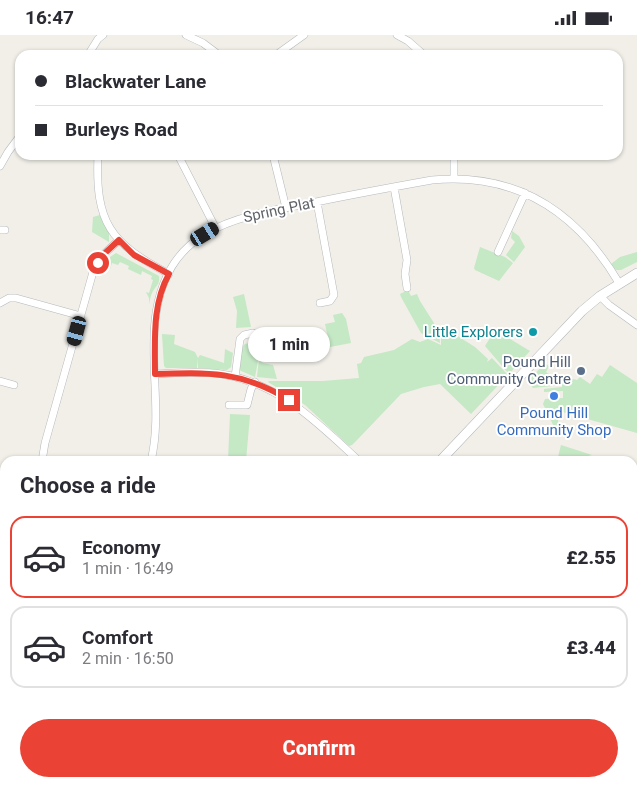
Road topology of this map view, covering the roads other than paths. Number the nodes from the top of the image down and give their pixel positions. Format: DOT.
graph roads {
  1 [pos="103,35"];
  2 [pos="186,35"];
  3 [pos="303,35"];
  4 [pos="397,35"];
  5 [pos="92,50"];
  6 [pos="213,50"];
  7 [pos="283,50"];
  8 [pos="418,50"];
  9 [pos="15,143"];
  10 [pos="98,160"];
  11 [pos="181,160"];
  12 [pos="274,160"];
  13 [pos="454,160"];
  14 [pos="0,166"];
  15 [pos="454,179"];
  16 [pos="394,187"];
  17 [pos="525,193"];
  18 [pos="317,202"];
  19 [pos="286,208"];
  20 [pos="215,227"];
  21 [pos="119,240"];
  22 [pos="498,253"];
  23 [pos="637,273"];
  24 [pos="169,274"];
  25 [pos="618,283"];
  26 [pos="408,288"];
  27 [pos="600,296"];
  28 [pos="0,303"];
  29 [pos="320,303"];
  30 [pos="81,316"];
  31 [pos="637,325"];
  32 [pos="253,333"];
  33 [pos="155,374"];
  34 [pos="235,377"];
  35 [pos="0,381"];
  36 [pos="255,382"];
  37 [pos="14,385"];
  38 [pos="229,405"];
  39 [pos="43,456"];
  40 [pos="152,456"];
  41 [pos="353,456"];
  42 [pos="445,456"];
  1 -- 5 [label="street"];
  2 -- 6 [label="street"];
  3 -- 7 [label="street"];
  4 -- 8 [label="street"];
  9 -- 14 [label="street"];
  10 -- 21 [label="street"];
  11 -- 20 [label="street"];
  12 -- 19 [label="street"];
  13 -- 15 [label="street"];
  15 -- 16 [label="street, Spring Plat"];
  15 -- 17 [label="street, Spring Plat"];
  16 -- 18 [label="street, Spring Plat"];
  16 -- 26 [label="street"];
  17 -- 22 [label="street"];
  17 -- 25 [label="street, Spring Plat"];
  18 -- 19 [label="street, Spring Plat"];
  18 -- 29 [label="street"];
  19 -- 20 [label="street, Spring Plat"];
  20 -- 24 [label="street, Spring Plat"];
  21 -- 24 [label="street"];
  21 -- 30 [label="street"];
  23 -- 25 [label="street"];
  24 -- 33 [label="street, Spring Plat"];
  25 -- 27 [label="street"];
  27 -- 31 [label="street"];
  27 -- 42 [label="street"];
  28 -- 30 [label="street"];
  30 -- 39 [label="street"];
  32 -- 34 [label="street"];
  33 -- 34 [label="street"];
  33 -- 40 [label="street, Spring Plat"];
  34 -- 36 [label="street"];
  35 -- 37 [label="street"];
  36 -- 38 [label="street"];
  36 -- 41 [label="street"];
}
